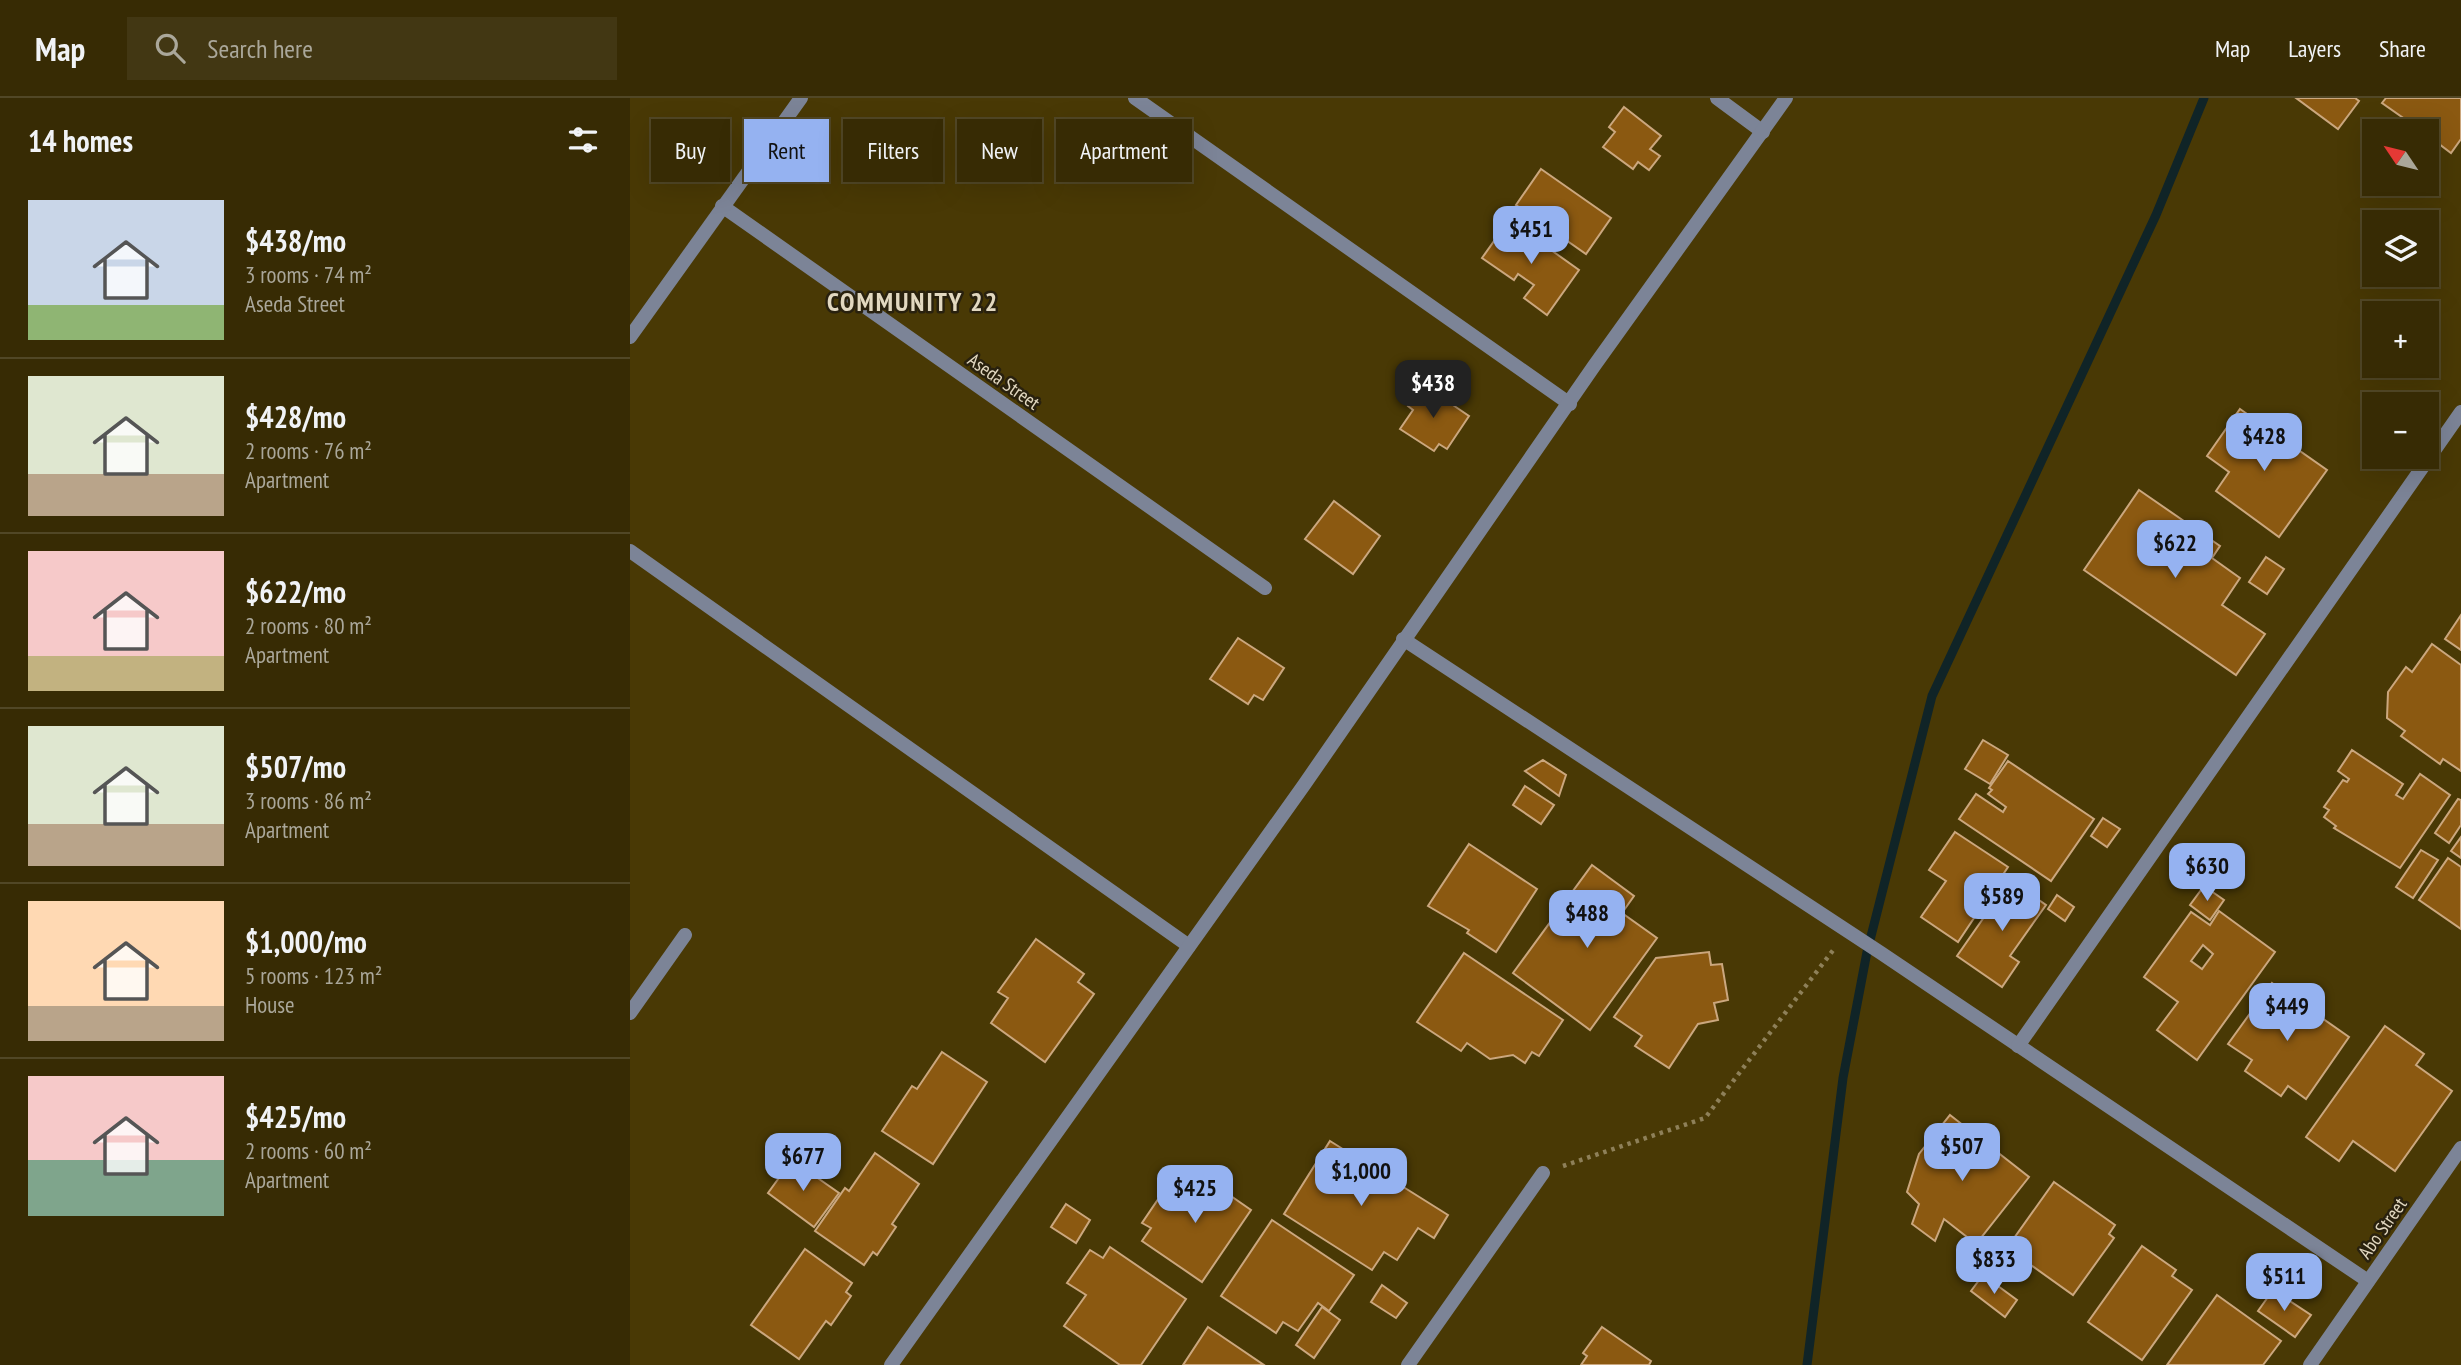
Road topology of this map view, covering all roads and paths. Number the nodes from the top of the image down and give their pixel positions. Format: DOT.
graph roads {
  1 [pos="801,98"];
  2 [pos="1135,98"];
  3 [pos="1717,98"];
  4 [pos="1786,98"];
  5 [pos="1763,132"];
  6 [pos="722,206"];
  7 [pos="630,337"];
  8 [pos="1570,404"];
  9 [pos="2461,412"];
  10 [pos="630,551"];
  11 [pos="1265,588"];
  12 [pos="1403,639"];
  13 [pos="1848,931"];
  14 [pos="685,935"];
  15 [pos="1189,946"];
  16 [pos="630,1013"];
  17 [pos="2018,1046"];
  18 [pos="2461,1148"];
  19 [pos="1542,1173"];
  20 [pos="2368,1281"];
  21 [pos="891,1365"];
  22 [pos="1408,1365"];
  23 [pos="2310,1365"];
  1 -- 6 [label="street"];
  2 -- 8 [label="street"];
  3 -- 5 [label="street"];
  4 -- 5 [label="street"];
  5 -- 8 [label="street"];
  6 -- 7 [label="street"];
  6 -- 11 [label="street, Aseda Street"];
  8 -- 12 [label="street"];
  9 -- 17 [label="street"];
  10 -- 15 [label="street"];
  12 -- 13 [label="street"];
  12 -- 15 [label="street"];
  13 -- 17 [label="street"];
  13 -- 19 [label="path"];
  14 -- 16 [label="street"];
  15 -- 21 [label="street"];
  17 -- 20 [label="street"];
  18 -- 20 [label="street, Abo Street"];
  19 -- 22 [label="street"];
  20 -- 23 [label="street, Abo Street"];
}
